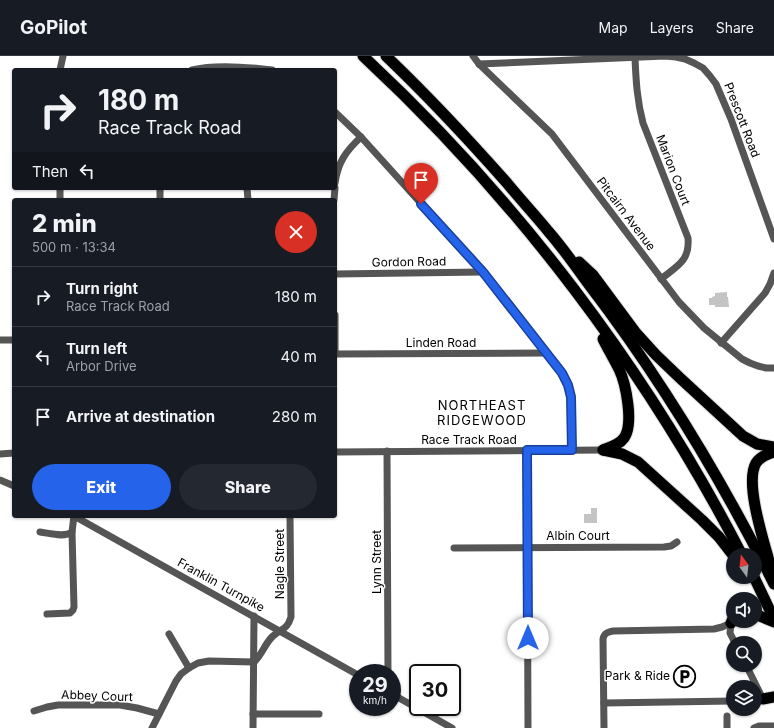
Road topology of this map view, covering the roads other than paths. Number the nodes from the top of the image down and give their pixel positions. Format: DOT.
graph roads {
  1 [pos="63,56"];
  2 [pos="363,56"];
  3 [pos="386,56"];
  4 [pos="473,56"];
  5 [pos="635,58"];
  6 [pos="529,59"];
  7 [pos="479,64"];
  8 [pos="60,68"];
  9 [pos="337,114"];
  10 [pos="361,138"];
  11 [pos="337,173"];
  12 [pos="548,231"];
  13 [pos="774,239"];
  14 [pos="483,272"];
  15 [pos="774,273"];
  16 [pos="337,274"];
  17 [pos="661,279"];
  18 [pos="583,301"];
  19 [pos="0,340"];
  20 [pos="12,340"];
  21 [pos="721,343"];
  22 [pos="546,353"];
  23 [pos="337,354"];
  24 [pos="774,368"];
  25 [pos="774,447"];
  26 [pos="527,450"];
  27 [pos="572,450"];
  28 [pos="603,450"];
  29 [pos="387,451"];
  30 [pos="337,452"];
  31 [pos="774,452"];
  32 [pos="0,454"];
  33 [pos="12,454"];
  34 [pos="0,480"];
  35 [pos="12,485"];
  36 [pos="74,518"];
  37 [pos="78,518"];
  38 [pos="290,518"];
  39 [pos="40,532"];
  40 [pos="72,532"];
  41 [pos="677,542"];
  42 [pos="528,547"];
  43 [pos="454,548"];
  44 [pos="728,548"];
  45 [pos="738,548"];
  46 [pos="774,578"];
  47 [pos="753,584"];
  48 [pos="757,584"];
  49 [pos="774,584"];
  50 [pos="765,600"];
  51 [pos="47,614"];
  52 [pos="254,616"];
  53 [pos="762,617"];
  54 [pos="774,619"];
  55 [pos="774,622"];
  56 [pos="726,624"];
  57 [pos="280,631"];
  58 [pos="169,634"];
  59 [pos="254,662"];
  60 [pos="388,664"];
  61 [pos="190,668"];
  62 [pos="349,670"];
  63 [pos="750,672"];
  64 [pos="401,699"];
  65 [pos="764,699"];
  66 [pos="726,701"];
  67 [pos="604,702"];
  68 [pos="34,711"];
  69 [pos="159,714"];
  70 [pos="253,714"];
  71 [pos="319,714"];
  72 [pos="727,716"];
  73 [pos="774,726"];
  74 [pos="152,728"];
  75 [pos="253,728"];
  76 [pos="452,728"];
  77 [pos="528,728"];
  78 [pos="604,728"];
  79 [pos="727,728"];
  80 [pos="754,728"];
  1 -- 8 [label="street"];
  2 -- 18 [label="highway"];
  3 -- 12 [label="highway"];
  4 -- 7 [label="street, Pitcairn Avenue"];
  5 -- 6 [label="street, Prescott Road"];
  5 -- 13 [label="street, Prescott Road"];
  5 -- 17 [label="street, Marion Court"];
  6 -- 7 [label="street, Prescott Road"];
  7 -- 17 [label="street, Pitcairn Avenue"];
  9 -- 10 [label="street"];
  10 -- 11 [label="street"];
  10 -- 14 [label="street"];
  12 -- 25 [label="highway"];
  12 -- 49 [label="highway"];
  14 -- 16 [label="street, Gordon Road"];
  14 -- 22 [label="street"];
  15 -- 21 [label="street"];
  17 -- 21 [label="street, Pitcairn Avenue"];
  18 -- 28 [label="highway"];
  18 -- 45 [label="highway"];
  19 -- 20 [label="street"];
  21 -- 24 [label="street, Pitcairn Avenue"];
  22 -- 23 [label="street, Linden Road"];
  22 -- 27 [label="street"];
  26 -- 27 [label="street, Race Track Road"];
  26 -- 29 [label="street, Race Track Road"];
  26 -- 42 [label="street"];
  27 -- 28 [label="street, Race Track Road"];
  28 -- 44 [label="highway"];
  29 -- 30 [label="street, Race Track Road"];
  29 -- 60 [label="street, Lynn Street"];
  31 -- 46 [label="highway"];
  32 -- 33 [label="street"];
  34 -- 35 [label="street"];
  36 -- 40 [label="street"];
  37 -- 52 [label="street, Franklin Turnpike"];
  38 -- 57 [label="street, Nagle Street"];
  39 -- 40 [label="street"];
  40 -- 51 [label="street"];
  41 -- 42 [label="street, Albin Court"];
  42 -- 43 [label="street, Albin Court"];
  42 -- 77 [label="street"];
  47 -- 50 [label="highway"];
  48 -- 50 [label="highway"];
  50 -- 54 [label="highway"];
  52 -- 57 [label="street, Franklin Turnpike"];
  52 -- 59 [label="street"];
  53 -- 55 [label="highway"];
  56 -- 67 [label="street"];
  57 -- 59 [label="street, Nagle Street"];
  57 -- 62 [label="street, Franklin Turnpike"];
  58 -- 61 [label="street"];
  59 -- 61 [label="street"];
  59 -- 70 [label="street"];
  61 -- 69 [label="street"];
  63 -- 65 [label="street"];
  64 -- 76 [label="street"];
  66 -- 67 [label="street"];
  67 -- 78 [label="street"];
  68 -- 69 [label="street, Abbey Court"];
  69 -- 74 [label="street"];
  70 -- 71 [label="street"];
  70 -- 75 [label="street"];
  72 -- 79 [label="street"];
  73 -- 80 [label="street"];
}
